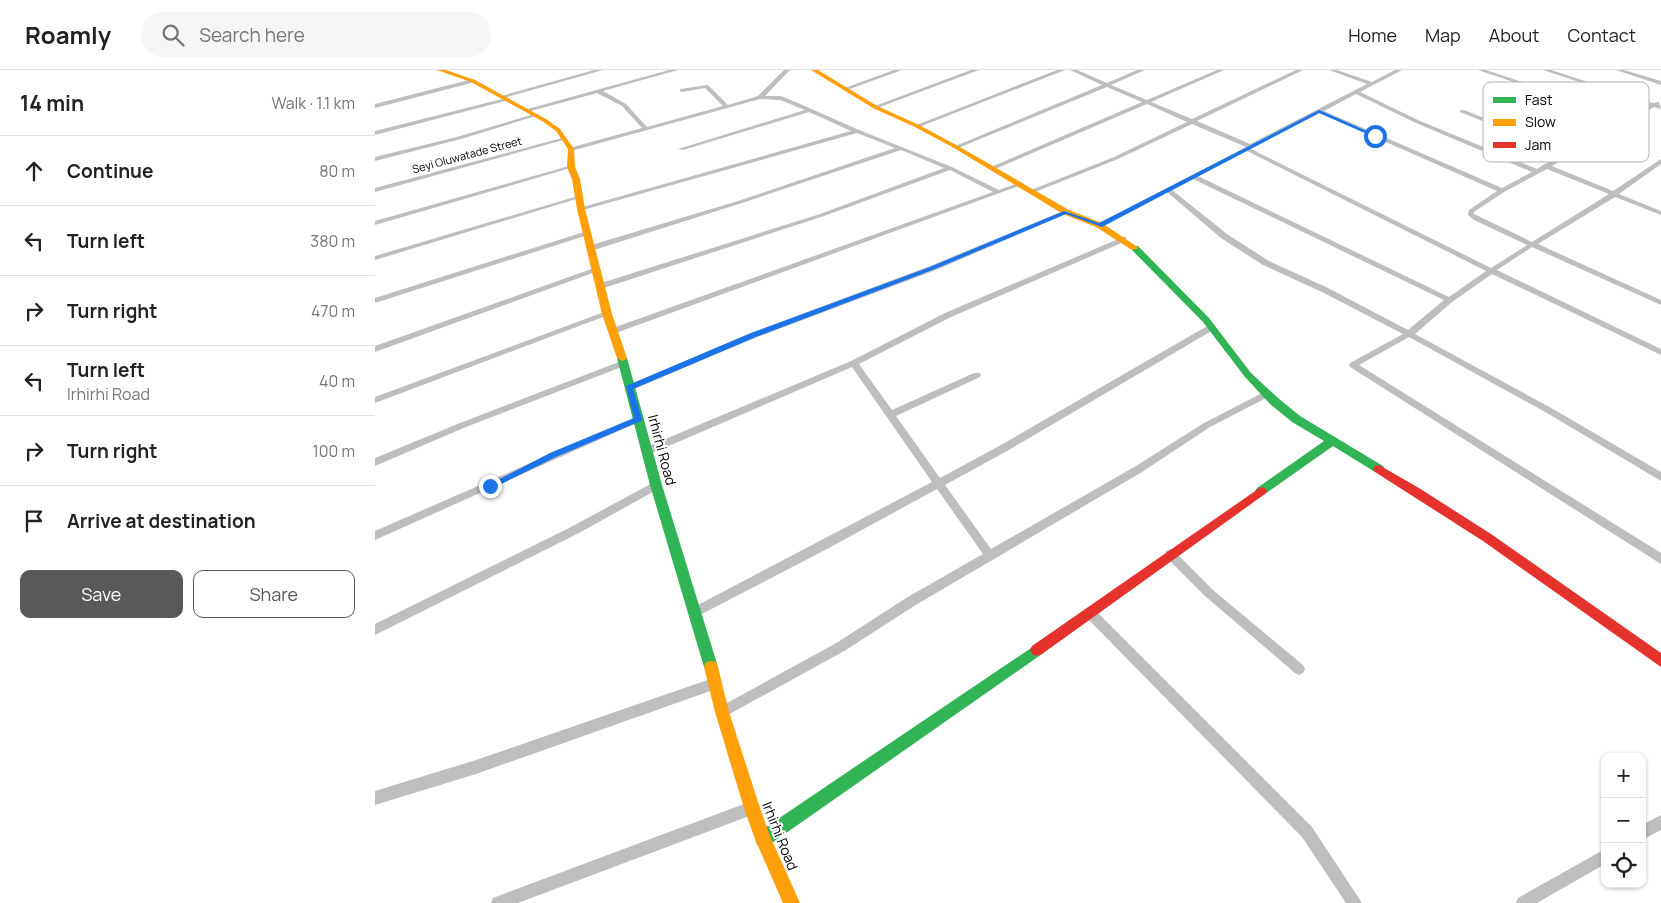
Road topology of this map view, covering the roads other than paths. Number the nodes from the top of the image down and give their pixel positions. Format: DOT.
graph roads {
  1 [pos="441,70"];
  2 [pos="600,70"];
  3 [pos="675,70"];
  4 [pos="787,70"];
  5 [pos="816,70"];
  6 [pos="899,70"];
  7 [pos="976,70"];
  8 [pos="1062,70"];
  9 [pos="1073,70"];
  10 [pos="1142,70"];
  11 [pos="1221,70"];
  12 [pos="1300,70"];
  13 [pos="1331,70"];
  14 [pos="1399,70"];
  15 [pos="1481,70"];
  16 [pos="1546,70"];
  17 [pos="1619,70"];
  18 [pos="473,81"];
  19 [pos="1517,82"];
  20 [pos="1583,82"];
  21 [pos="1661,83"];
  22 [pos="1105,84"];
  23 [pos="1372,84"];
  24 [pos="845,89"];
  25 [pos="682,90"];
  26 [pos="598,91"];
  27 [pos="1356,92"];
  28 [pos="760,97"];
  29 [pos="505,98"];
  30 [pos="1661,100"];
  31 [pos="1148,101"];
  32 [pos="1649,103"];
  33 [pos="1654,105"];
  34 [pos="375,106"];
  35 [pos="727,107"];
  36 [pos="875,107"];
  37 [pos="1661,107"];
  38 [pos="1649,108"];
  39 [pos="810,110"];
  40 [pos="1319,111"];
  41 [pos="1462,111"];
  42 [pos="531,113"];
  43 [pos="1483,119"];
  44 [pos="1193,121"];
  45 [pos="917,126"];
  46 [pos="646,129"];
  47 [pos="857,131"];
  48 [pos="375,133"];
  49 [pos="567,144"];
  50 [pos="956,147"];
  51 [pos="1249,148"];
  52 [pos="681,149"];
  53 [pos="899,149"];
  54 [pos="1483,149"];
  55 [pos="375,159"];
  56 [pos="1661,161"];
  57 [pos="1514,162"];
  58 [pos="1553,162"];
  59 [pos="1545,166"];
  60 [pos="571,167"];
  61 [pos="950,168"];
  62 [pos="993,168"];
  63 [pos="1535,171"];
  64 [pos="1194,177"];
  65 [pos="1021,184"];
  66 [pos="375,190"];
  67 [pos="1168,190"];
  68 [pos="1033,191"];
  69 [pos="1502,191"];
  70 [pos="999,192"];
  71 [pos="1613,194"];
  72 [pos="580,203"];
  73 [pos="1066,212"];
  74 [pos="1661,213"];
  75 [pos="375,223"];
  76 [pos="1099,225"];
  77 [pos="587,234"];
  78 [pos="1123,238"];
  79 [pos="1531,246"];
  80 [pos="591,248"];
  81 [pos="375,258"];
  82 [pos="597,270"];
  83 [pos="1492,271"];
  84 [pos="601,286"];
  85 [pos="1449,300"];
  86 [pos="375,301"];
  87 [pos="1661,303"];
  88 [pos="607,314"];
  89 [pos="1212,327"];
  90 [pos="613,331"];
  91 [pos="1409,334"];
  92 [pos="375,349"];
  93 [pos="1661,352"];
  94 [pos="624,363"];
  95 [pos="854,363"];
  96 [pos="977,375"];
  97 [pos="629,388"];
  98 [pos="1267,394"];
  99 [pos="375,400"];
  100 [pos="892,414"];
  101 [pos="638,419"];
  102 [pos="1332,442"];
  103 [pos="647,451"];
  104 [pos="375,462"];
  105 [pos="1661,477"];
  106 [pos="940,482"];
  107 [pos="656,485"];
  108 [pos="375,536"];
  109 [pos="1170,554"];
  110 [pos="990,556"];
  111 [pos="1661,559"];
  112 [pos="696,612"];
  113 [pos="1090,613"];
  114 [pos="375,630"];
  115 [pos="1661,661"];
  116 [pos="1299,669"];
  117 [pos="716,682"];
  118 [pos="722,712"];
  119 [pos="375,798"];
  120 [pos="752,808"];
  121 [pos="1661,822"];
  122 [pos="1646,831"];
  123 [pos="763,839"];
  124 [pos="1601,858"];
  125 [pos="498,903"];
  126 [pos="792,903"];
  127 [pos="1355,903"];
  128 [pos="1523,903"];
  1 -- 18 [label="street"];
  2 -- 29 [label="street"];
  3 -- 26 [label="street"];
  4 -- 28 [label="street"];
  5 -- 24 [label="street"];
  6 -- 24 [label="street"];
  7 -- 36 [label="street"];
  8 -- 45 [label="street"];
  9 -- 22 [label="street"];
  10 -- 22 [label="street"];
  11 -- 31 [label="street"];
  12 -- 44 [label="street"];
  13 -- 23 [label="street"];
  14 -- 23 [label="street"];
  15 -- 19 [label="street"];
  16 -- 20 [label="street"];
  17 -- 21 [label="street"];
  18 -- 29 [label="street"];
  18 -- 34 [label="street"];
  22 -- 31 [label="street"];
  22 -- 50 [label="street"];
  23 -- 27 [label="street"];
  24 -- 36 [label="street"];
  25 -- 35 [label="street"];
  26 -- 42 [label="street"];
  26 -- 46 [label="street"];
  27 -- 40 [label="street"];
  27 -- 54 [label="street"];
  28 -- 35 [label="street, Seyi Oluwatade Street"];
  28 -- 39 [label="street"];
  29 -- 42 [label="street"];
  29 -- 48 [label="street"];
  30 -- 33 [label="street"];
  31 -- 44 [label="street"];
  31 -- 62 [label="street"];
  32 -- 33 [label="street"];
  33 -- 37 [label="street"];
  33 -- 38 [label="street"];
  35 -- 46 [label="street, Seyi Oluwatade Street"];
  36 -- 45 [label="street"];
  39 -- 47 [label="street"];
  39 -- 52 [label="street"];
  40 -- 51 [label="street"];
  40 -- 69 [label="street"];
  41 -- 43 [label="street"];
  42 -- 49 [label="street"];
  42 -- 55 [label="street"];
  44 -- 51 [label="street"];
  44 -- 68 [label="street"];
  45 -- 50 [label="street"];
  46 -- 49 [label="street, Seyi Oluwatade Street"];
  47 -- 53 [label="street"];
  47 -- 72 [label="street"];
  49 -- 60 [label="street, Irhirhi Road"];
  49 -- 66 [label="street, Seyi Oluwatade Street"];
  50 -- 62 [label="street"];
  51 -- 64 [label="street"];
  51 -- 83 [label="street"];
  53 -- 61 [label="street"];
  53 -- 80 [label="street"];
  56 -- 71 [label="street"];
  57 -- 63 [label="street"];
  58 -- 59 [label="street"];
  59 -- 63 [label="street"];
  59 -- 71 [label="street"];
  60 -- 72 [label="street, Irhirhi Road"];
  60 -- 75 [label="street"];
  61 -- 70 [label="street"];
  61 -- 84 [label="street"];
  62 -- 65 [label="street"];
  63 -- 69 [label="street"];
  64 -- 67 [label="street"];
  64 -- 85 [label="street"];
  65 -- 68 [label="street"];
  65 -- 70 [label="street"];
  67 -- 76 [label="street"];
  67 -- 91 [label="street"];
  68 -- 73 [label="street"];
  69 -- 79 [label="street"];
  70 -- 90 [label="street"];
  71 -- 74 [label="street"];
  71 -- 79 [label="street"];
  72 -- 77 [label="street, Irhirhi Road"];
  72 -- 81 [label="street"];
  73 -- 76 [label="street"];
  73 -- 97 [label="street"];
  76 -- 78 [label="street"];
  77 -- 80 [label="street, Irhirhi Road"];
  77 -- 86 [label="street"];
  78 -- 89 [label="street"];
  78 -- 95 [label="street"];
  79 -- 83 [label="street"];
  79 -- 87 [label="street"];
  80 -- 82 [label="street, Irhirhi Road"];
  82 -- 84 [label="street, Irhirhi Road"];
  82 -- 92 [label="street"];
  83 -- 85 [label="street"];
  83 -- 93 [label="street"];
  84 -- 88 [label="street, Irhirhi Road"];
  85 -- 91 [label="street"];
  88 -- 90 [label="street, Irhirhi Road"];
  88 -- 99 [label="street"];
  89 -- 98 [label="street"];
  89 -- 106 [label="street"];
  90 -- 94 [label="street, Irhirhi Road"];
  91 -- 105 [label="street"];
  91 -- 111 [label="street"];
  94 -- 97 [label="street, Irhirhi Road"];
  94 -- 104 [label="street"];
  95 -- 100 [label="street"];
  95 -- 103 [label="street"];
  96 -- 100 [label="street"];
  97 -- 101 [label="street, Irhirhi Road"];
  98 -- 102 [label="street"];
  98 -- 110 [label="street"];
  100 -- 106 [label="street"];
  101 -- 103 [label="street, Irhirhi Road"];
  101 -- 108 [label="street"];
  102 -- 109 [label="street"];
  102 -- 115 [label="street"];
  103 -- 107 [label="street, Irhirhi Road"];
  106 -- 110 [label="street"];
  106 -- 112 [label="street"];
  107 -- 112 [label="street, Irhirhi Road"];
  107 -- 114 [label="street"];
  109 -- 113 [label="street"];
  109 -- 116 [label="street"];
  110 -- 118 [label="street"];
  112 -- 117 [label="street, Irhirhi Road"];
  113 -- 123 [label="street"];
  113 -- 127 [label="street"];
  117 -- 118 [label="street, Irhirhi Road"];
  117 -- 119 [label="street"];
  118 -- 120 [label="street, Irhirhi Road"];
  120 -- 123 [label="street, Irhirhi Road"];
  120 -- 125 [label="street"];
  121 -- 122 [label="street"];
  123 -- 126 [label="street, Irhirhi Road"];
  124 -- 128 [label="street"];
}
